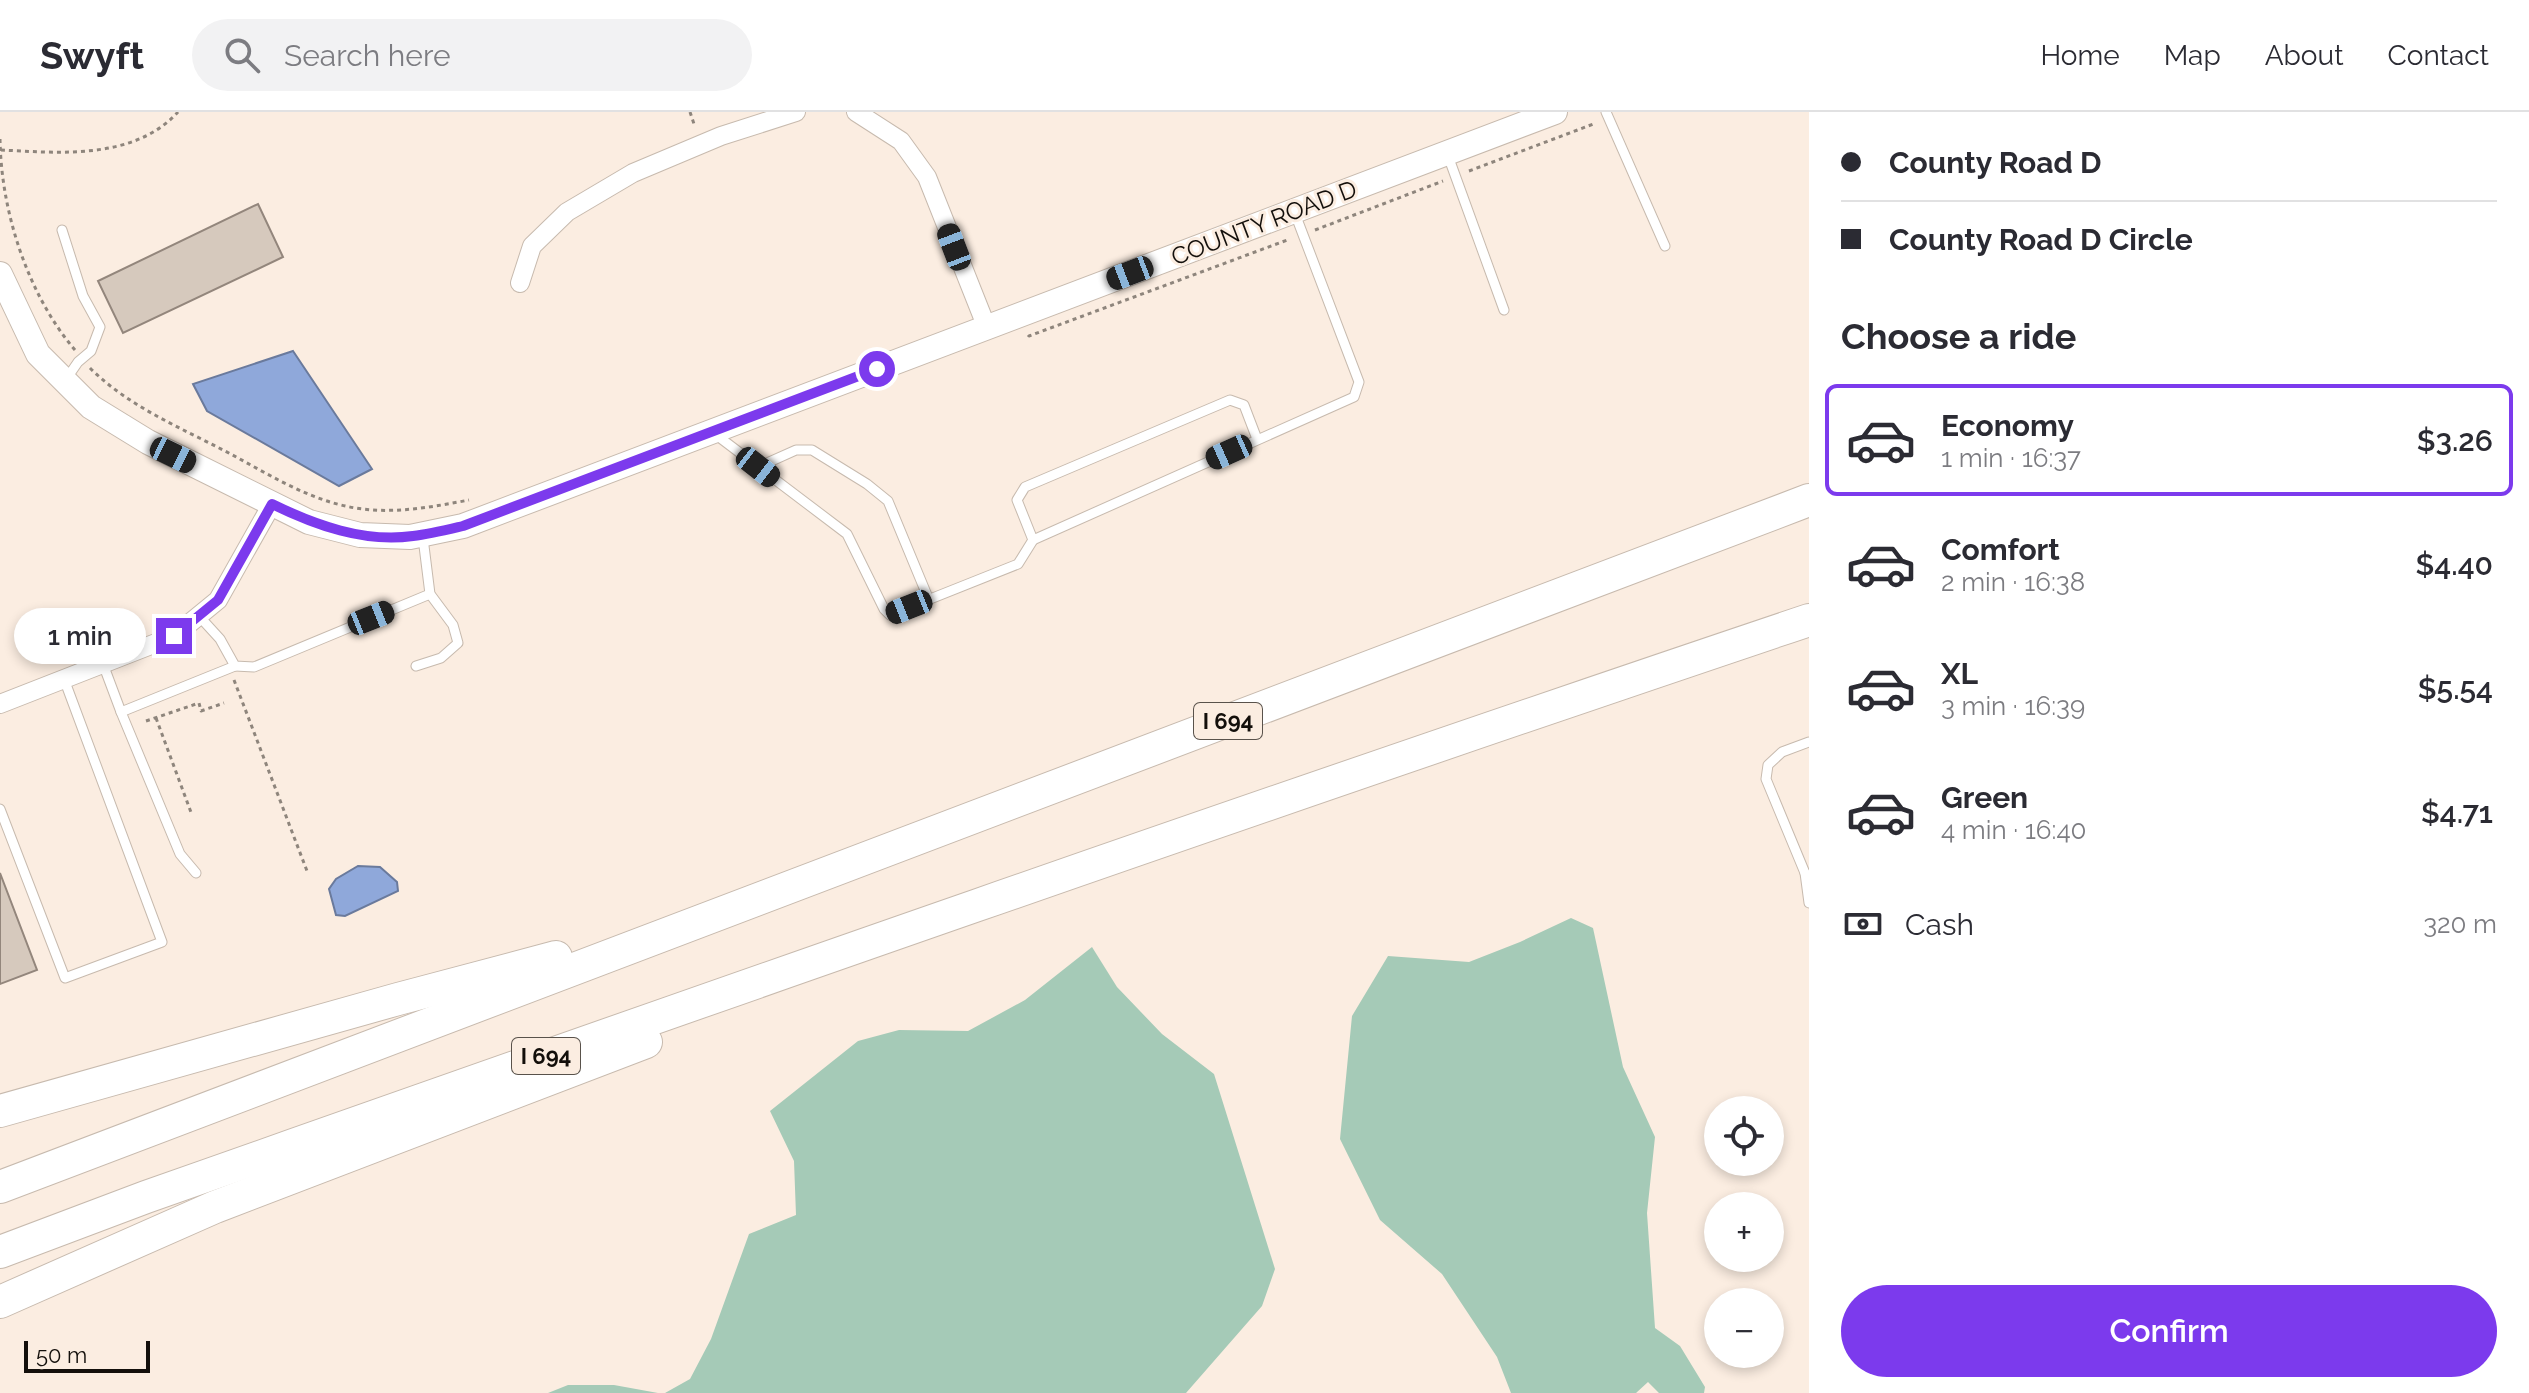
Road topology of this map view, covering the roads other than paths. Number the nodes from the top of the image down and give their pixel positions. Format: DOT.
graph roads {
  1 [pos="796,112"];
  2 [pos="856,112"];
  3 [pos="1555,112"];
  4 [pos="1606,112"];
  5 [pos="1447,153"];
  6 [pos="1294,211"];
  7 [pos="62,230"];
  8 [pos="1665,246"];
  9 [pos="1,274"];
  10 [pos="520,283"];
  11 [pos="1504,310"];
  12 [pos="987,328"];
  13 [pos="65,381"];
  14 [pos="713,432"];
  15 [pos="1257,439"];
  16 [pos="758,467"];
  17 [pos="1809,500"];
  18 [pos="272,504"];
  19 [pos="423,534"];
  20 [pos="1033,540"];
  21 [pos="430,594"];
  22 [pos="929,600"];
  23 [pos="199,616"];
  24 [pos="1809,620"];
  25 [pos="103,664"];
  26 [pos="416,666"];
  27 [pos="232,667"];
  28 [pos="64,679"];
  29 [pos="0,704"];
  30 [pos="121,712"];
  31 [pos="1809,742"];
  32 [pos="0,809"];
  33 [pos="1094,863"];
  34 [pos="196,873"];
  35 [pos="1807,875"];
  36 [pos="1809,903"];
  37 [pos="646,940"];
  38 [pos="0,1111"];
  39 [pos="0,1187"];
  40 [pos="0,1252"];
  41 [pos="0,1302"];
  1 -- 10 [label="street"];
  2 -- 12 [label="street"];
  3 -- 5 [label="street, COUNTY ROAD D"];
  4 -- 8 [label="lane"];
  5 -- 6 [label="street, COUNTY ROAD D"];
  5 -- 11 [label="lane"];
  6 -- 12 [label="street, COUNTY ROAD D"];
  6 -- 15 [label="lane"];
  7 -- 13 [label="lane"];
  9 -- 13 [label="street, COUNTY ROAD D"];
  12 -- 14 [label="street, COUNTY ROAD D"];
  13 -- 18 [label="street, COUNTY ROAD D"];
  14 -- 16 [label="lane"];
  14 -- 19 [label="street, COUNTY ROAD D"];
  15 -- 20 [label="lane"];
  15 -- 20 [label="lane"];
  16 -- 22 [label="lane"];
  16 -- 22 [label="lane"];
  17 -- 37 [label="highway, I 694"];
  18 -- 19 [label="street, COUNTY ROAD D"];
  18 -- 23 [label="street"];
  19 -- 21 [label="lane"];
  20 -- 22 [label="lane"];
  21 -- 26 [label="lane"];
  21 -- 27 [label="lane"];
  23 -- 25 [label="street"];
  23 -- 27 [label="lane"];
  24 -- 33 [label="highway, I 694"];
  25 -- 28 [label="street"];
  25 -- 30 [label="lane"];
  27 -- 30 [label="lane"];
  28 -- 29 [label="street"];
  28 -- 32 [label="lane"];
  30 -- 34 [label="lane"];
  31 -- 35 [label="lane"];
  33 -- 40 [label="highway, I 694"];
  33 -- 41 [label="highway"];
  35 -- 36 [label="lane"];
  37 -- 38 [label="highway"];
  37 -- 39 [label="highway, I 694"];
}
